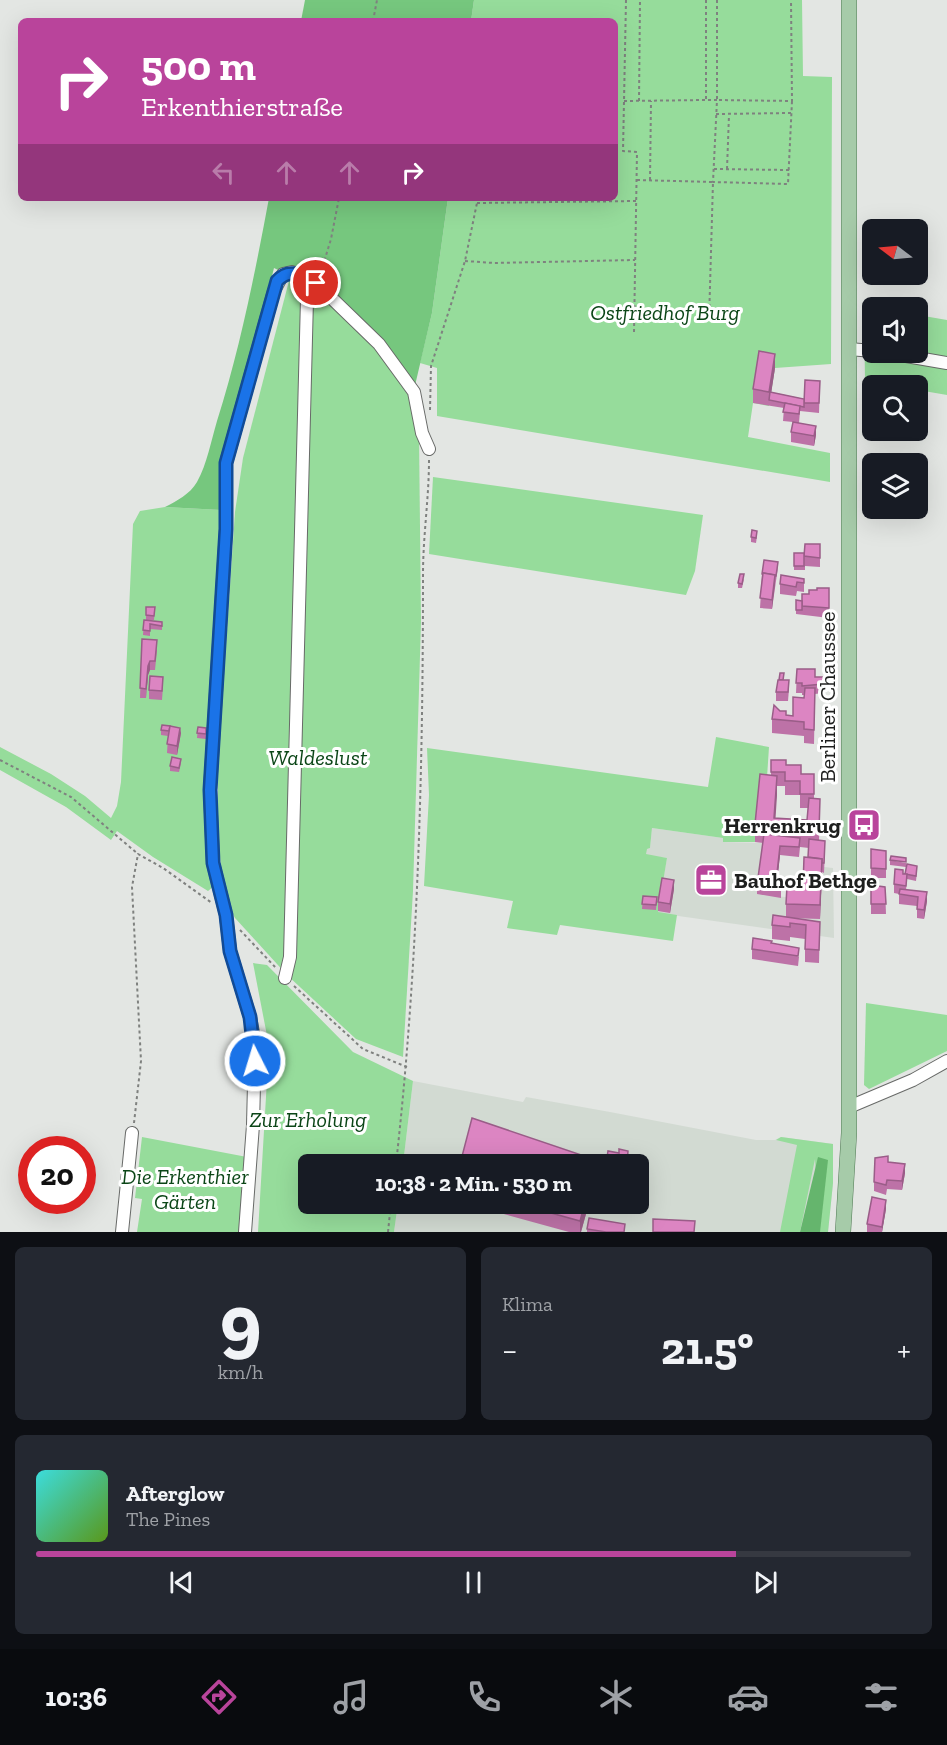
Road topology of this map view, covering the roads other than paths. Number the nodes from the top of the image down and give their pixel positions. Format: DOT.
graph roads {
  1 [pos="849,0"];
  2 [pos="307,298"];
  3 [pos="849,349"];
  4 [pos="862,350"];
  5 [pos="928,360"];
  6 [pos="947,363"];
  7 [pos="429,449"];
  8 [pos="285,978"];
  9 [pos="947,1061"];
  10 [pos="849,1107"];
  11 [pos="132,1133"];
  12 [pos="122,1232"];
  13 [pos="245,1232"];
  14 [pos="843,1232"];
  1 -- 3 [label="main road, Berliner Chaussee"];
  2 -- 8 [label="street"];
  3 -- 4 [label="street"];
  3 -- 10 [label="main road, Berliner Chaussee"];
  5 -- 6 [label="street"];
  7 -- 13 [label="street"];
  9 -- 10 [label="street"];
  10 -- 14 [label="main road, Berliner Chaussee"];
  11 -- 12 [label="street"];
}
